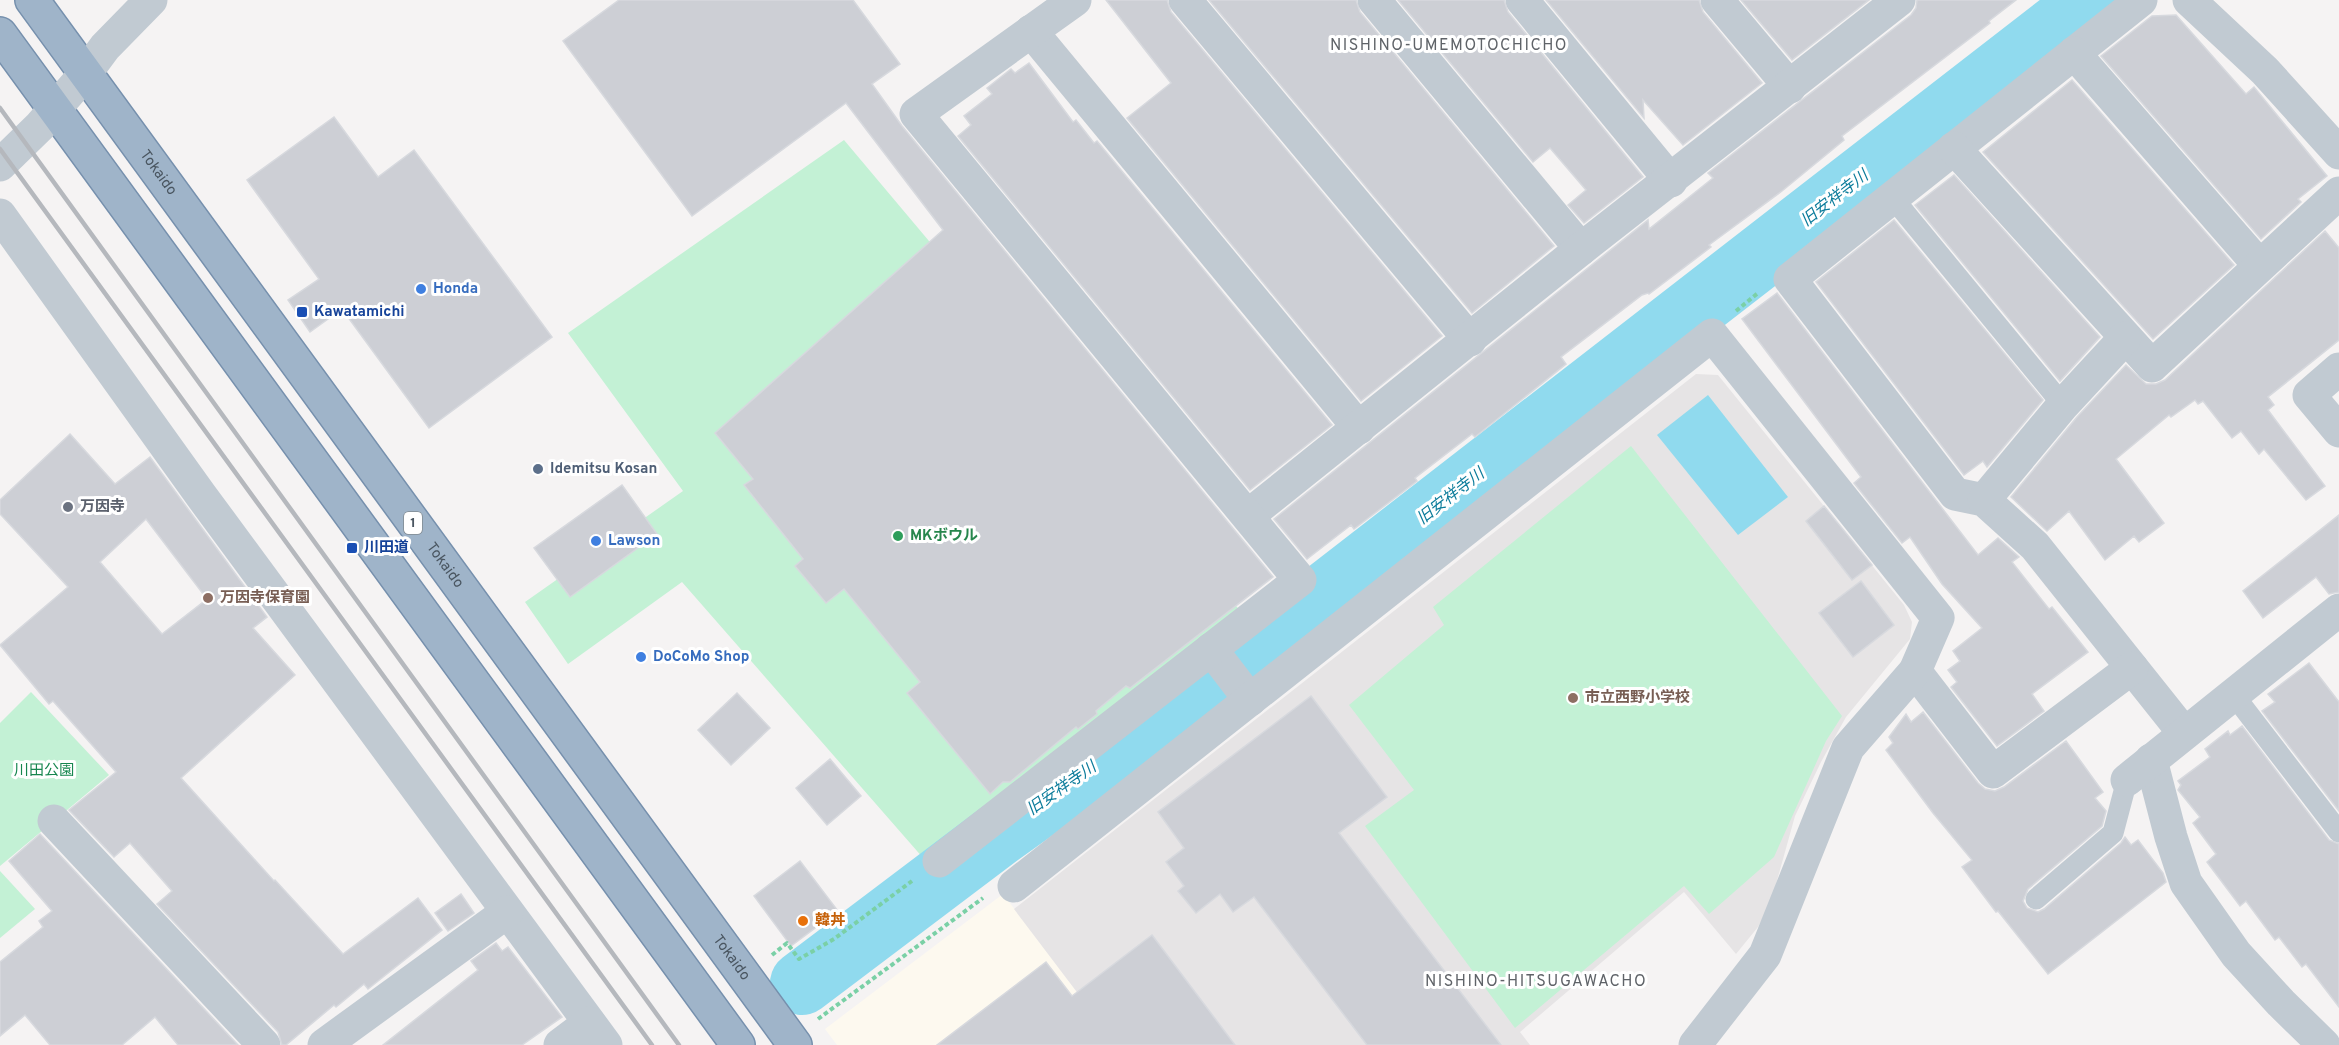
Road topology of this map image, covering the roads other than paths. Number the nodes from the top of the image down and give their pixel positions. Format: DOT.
graph roads {
  1 [pos="32,0"];
  2 [pos="151,0"];
  3 [pos="1075,0"];
  4 [pos="1185,0"];
  5 [pos="1374,0"];
  6 [pos="1522,0"];
  7 [pos="1717,0"];
  8 [pos="1898,0"];
  9 [pos="2141,0"];
  10 [pos="2189,0"];
  11 [pos="1031,31"];
  12 [pos="0,34"];
  13 [pos="2074,53"];
  14 [pos="85,74"];
  15 [pos="1790,87"];
  16 [pos="55,110"];
  17 [pos="1954,148"];
  18 [pos="2339,153"];
  19 [pos="0,165"];
  20 [pos="1671,181"];
  21 [pos="2339,193"];
  22 [pos="1892,197"];
  23 [pos="0,215"];
  24 [pos="1581,249"];
  25 [pos="2259,265"];
  26 [pos="2125,338"];
  27 [pos="1470,340"];
  28 [pos="2339,369"];
  29 [pos="2063,405"];
  30 [pos="1359,428"];
  31 [pos="2339,431"];
  32 [pos="1984,500"];
  33 [pos="1249,515"];
  34 [pos="2335,621"];
  35 [pos="1211,649"];
  36 [pos="2132,668"];
  37 [pos="1915,671"];
  38 [pos="2234,694"];
  39 [pos="1250,700"];
  40 [pos="2184,733"];
  41 [pos="2139,770"];
  42 [pos="54,821"];
  43 [pos="2339,832"];
  44 [pos="939,861"];
  45 [pos="1014,886"];
  46 [pos="2036,899"];
  47 [pos="507,912"];
  48 [pos="598,1034"];
  49 [pos="793,1042"];
  50 [pos="264,1045"];
  51 [pos="324,1045"];
  52 [pos="560,1045"];
  53 [pos="738,1045"];
  54 [pos="1695,1045"];
  55 [pos="2324,1045"];
  1 -- 14 [label="highway, Tokaido / 1"];
  2 -- 14 [label="street"];
  3 -- 11 [label="street"];
  4 -- 27 [label="street"];
  5 -- 24 [label="street"];
  6 -- 20 [label="street"];
  7 -- 15 [label="street"];
  8 -- 15 [label="street"];
  9 -- 13 [label="street"];
  10 -- 18 [label="street"];
  11 -- 30 [label="street"];
  11 -- 33 [label="street"];
  12 -- 16 [label="highway"];
  13 -- 17 [label="street"];
  13 -- 25 [label="street"];
  14 -- 16 [label="street"];
  14 -- 49 [label="highway, Tokaido / 1"];
  15 -- 20 [label="street"];
  16 -- 19 [label="street"];
  16 -- 53 [label="highway"];
  17 -- 22 [label="street"];
  17 -- 26 [label="street"];
  20 -- 24 [label="street"];
  21 -- 25 [label="street"];
  22 -- 29 [label="lane"];
  22 -- 32 [label="street"];
  23 -- 47 [label="street"];
  24 -- 27 [label="street"];
  25 -- 26 [label="street"];
  26 -- 29 [label="street"];
  27 -- 30 [label="street"];
  28 -- 31 [label="street"];
  29 -- 32 [label="street"];
  30 -- 33 [label="street"];
  32 -- 36 [label="street"];
  33 -- 35 [label="street"];
  34 -- 38 [label="street"];
  35 -- 39 [label="street"];
  35 -- 44 [label="street"];
  36 -- 37 [label="street"];
  36 -- 40 [label="street"];
  37 -- 39 [label="street"];
  37 -- 54 [label="street"];
  38 -- 40 [label="street"];
  38 -- 43 [label="lane"];
  39 -- 45 [label="street"];
  40 -- 41 [label="street"];
  41 -- 46 [label="lane"];
  41 -- 55 [label="street"];
  42 -- 50 [label="street"];
  47 -- 48 [label="street"];
  47 -- 51 [label="street"];
  48 -- 52 [label="street"];
}
